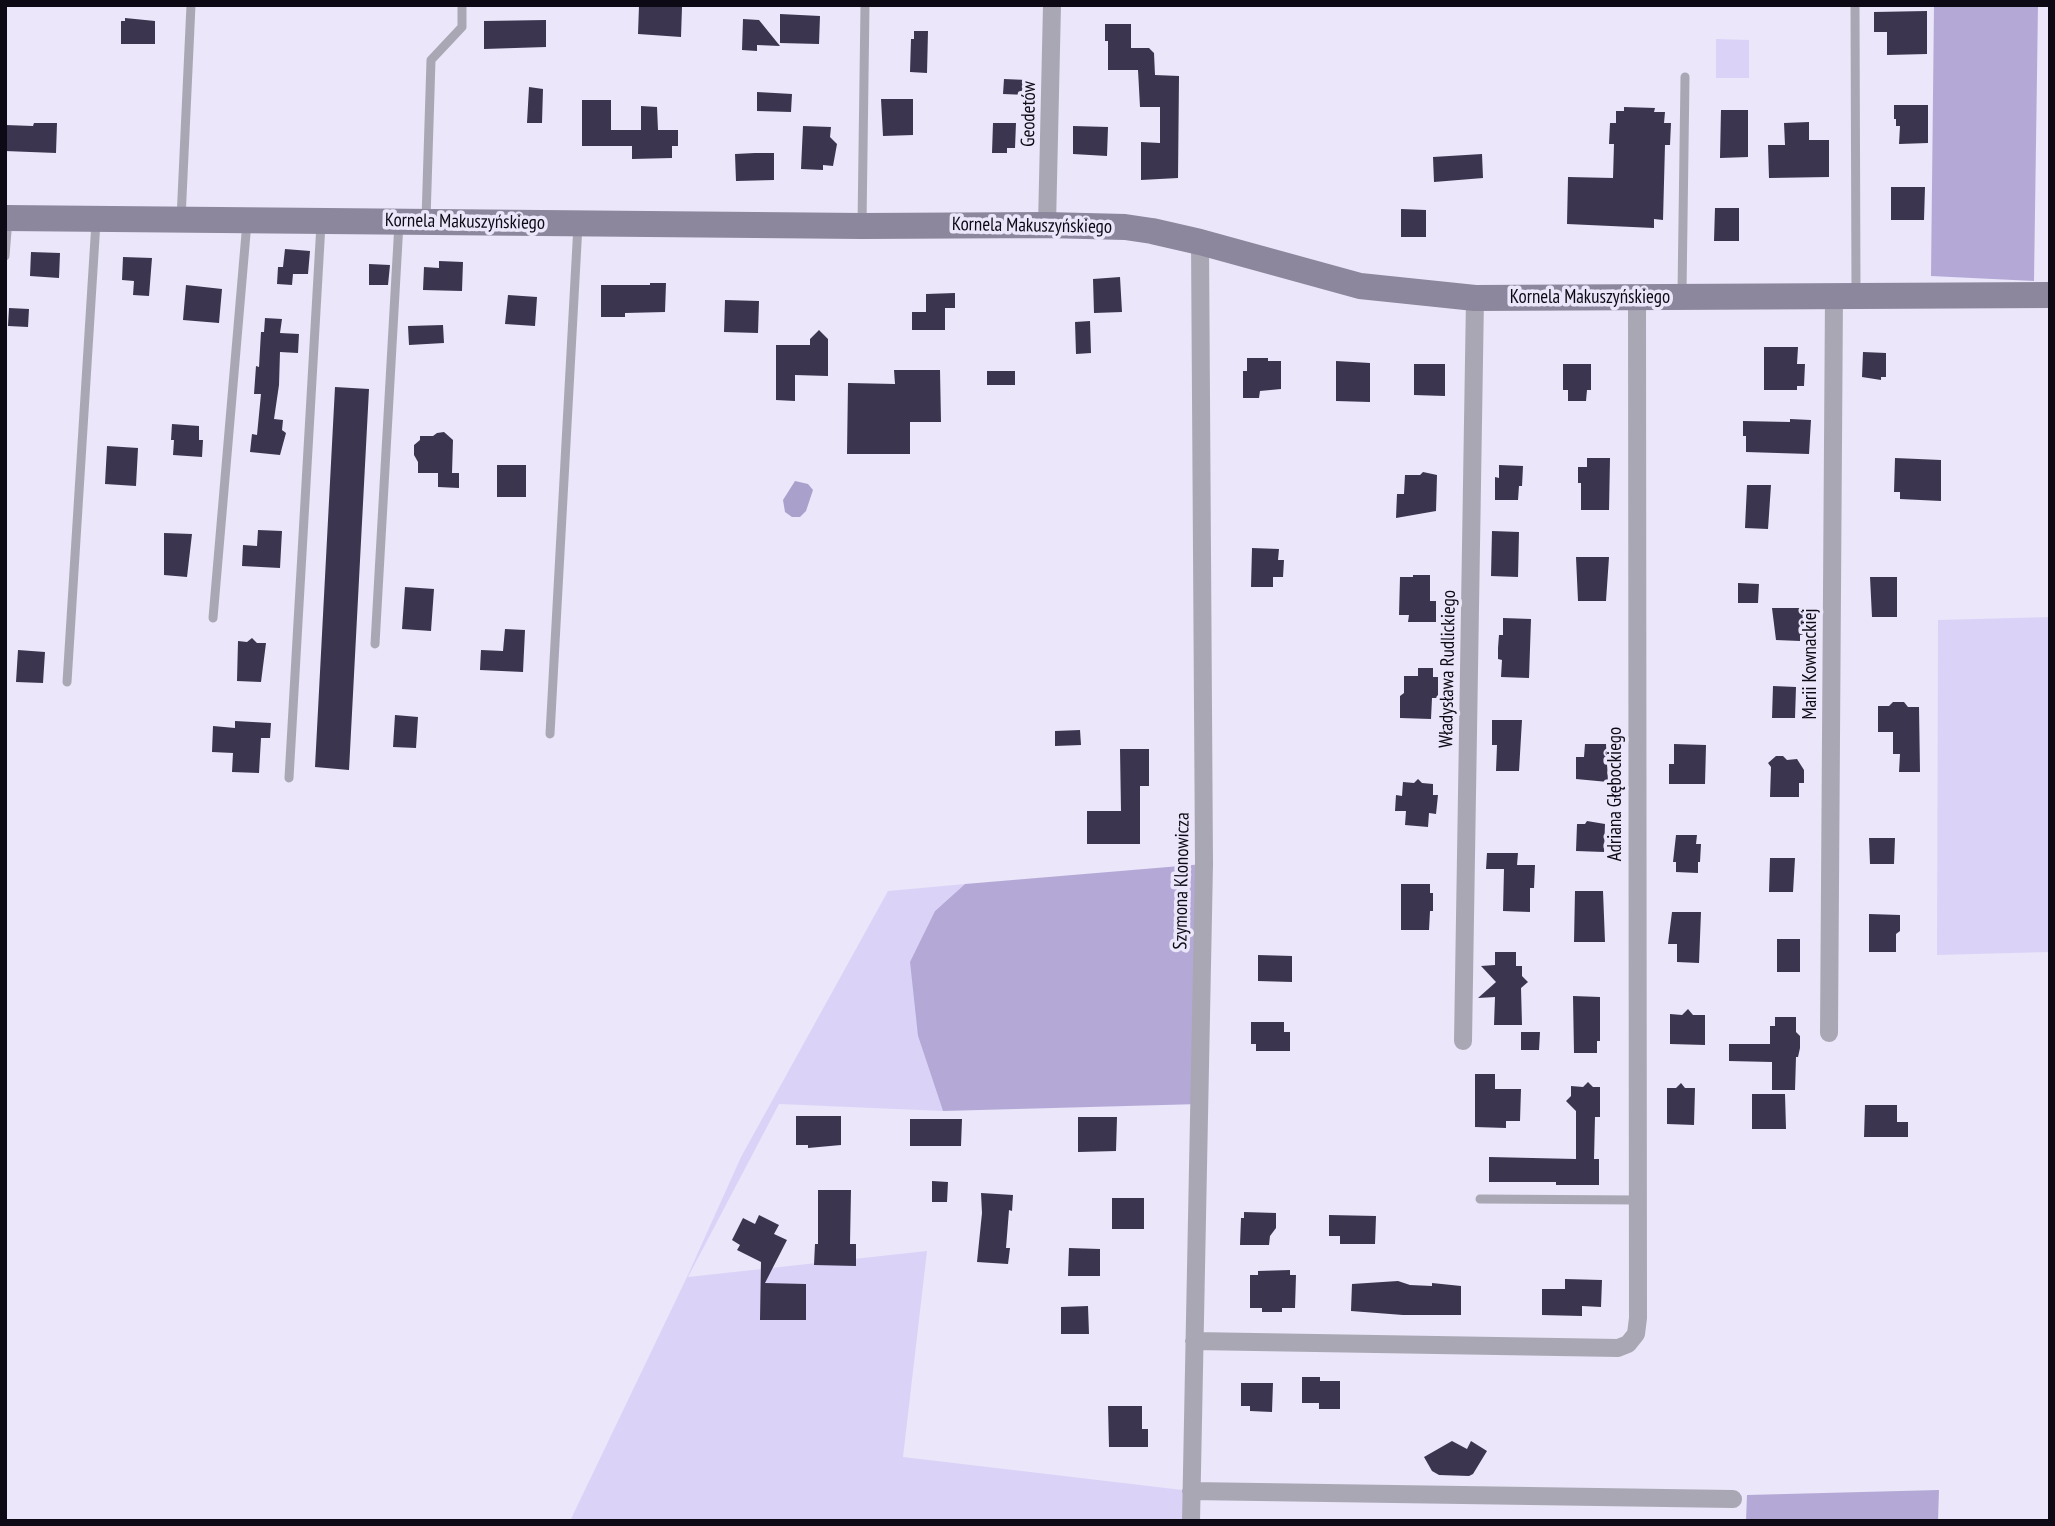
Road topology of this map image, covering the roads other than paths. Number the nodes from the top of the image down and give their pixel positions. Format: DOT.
graph roads {
  1 [pos="191,5"];
  2 [pos="462,5"];
  3 [pos="865,5"];
  4 [pos="1052,5"];
  5 [pos="1855,5"];
  6 [pos="1685,77"];
  7 [pos="6,218"];
  8 [pos="96,219"];
  9 [pos="181,220"];
  10 [pos="247,220"];
  11 [pos="321,220"];
  12 [pos="399,221"];
  13 [pos="426,222"];
  14 [pos="578,223"];
  15 [pos="1047,225"];
  16 [pos="862,226"];
  17 [pos="1200,242"];
  18 [pos="5,256"];
  19 [pos="1845,295"];
  20 [pos="2050,295"];
  21 [pos="1475,298"];
  22 [pos="1682,298"];
  23 [pos="1637,299"];
  24 [pos="213,618"];
  25 [pos="375,644"];
  26 [pos="67,682"];
  27 [pos="550,734"];
  28 [pos="289,778"];
  29 [pos="1829,1034"];
  30 [pos="1463,1041"];
  31 [pos="1480,1199"];
  32 [pos="1638,1200"];
  33 [pos="1195,1341"];
  34 [pos="1191,1491"];
  35 [pos="1732,1499"];
  36 [pos="1191,1521"];
  1 -- 9 [label="lane"];
  2 -- 13 [label="lane"];
  3 -- 16 [label="lane"];
  4 -- 15 [label="street, Geodetów"];
  5 -- 19 [label="lane"];
  6 -- 22 [label="lane"];
  7 -- 8 [label="street, Kornela Makuszyńskiego"];
  7 -- 18 [label="lane"];
  8 -- 9 [label="street, Kornela Makuszyńskiego"];
  8 -- 26 [label="lane"];
  9 -- 10 [label="street, Kornela Makuszyńskiego"];
  10 -- 11 [label="street, Kornela Makuszyńskiego"];
  10 -- 24 [label="lane"];
  11 -- 12 [label="street, Kornela Makuszyńskiego"];
  11 -- 28 [label="lane"];
  12 -- 13 [label="street, Kornela Makuszyńskiego"];
  12 -- 25 [label="lane"];
  13 -- 14 [label="street, Kornela Makuszyńskiego"];
  14 -- 16 [label="street, Kornela Makuszyńskiego"];
  14 -- 27 [label="lane"];
  15 -- 16 [label="street, Kornela Makuszyńskiego"];
  15 -- 17 [label="street, Kornela Makuszyńskiego"];
  17 -- 21 [label="street, Kornela Makuszyńskiego"];
  17 -- 33 [label="street, Szymona Klonowicza"];
  19 -- 20 [label="street, Kornela Makuszyńskiego"];
  19 -- 22 [label="street, Kornela Makuszyńskiego"];
  19 -- 29 [label="street, Marii Kownackiej"];
  21 -- 23 [label="street, Kornela Makuszyńskiego"];
  21 -- 30 [label="street, Władysława Rudlickiego"];
  22 -- 23 [label="street, Kornela Makuszyńskiego"];
  23 -- 32 [label="street, Adriana Głębockiego"];
  31 -- 32 [label="lane"];
  32 -- 33 [label="street, Adriana Głębockiego"];
  33 -- 34 [label="street, Szymona Klonowicza"];
  34 -- 35 [label="street"];
  34 -- 36 [label="street, Szymona Klonowicza"];
}
